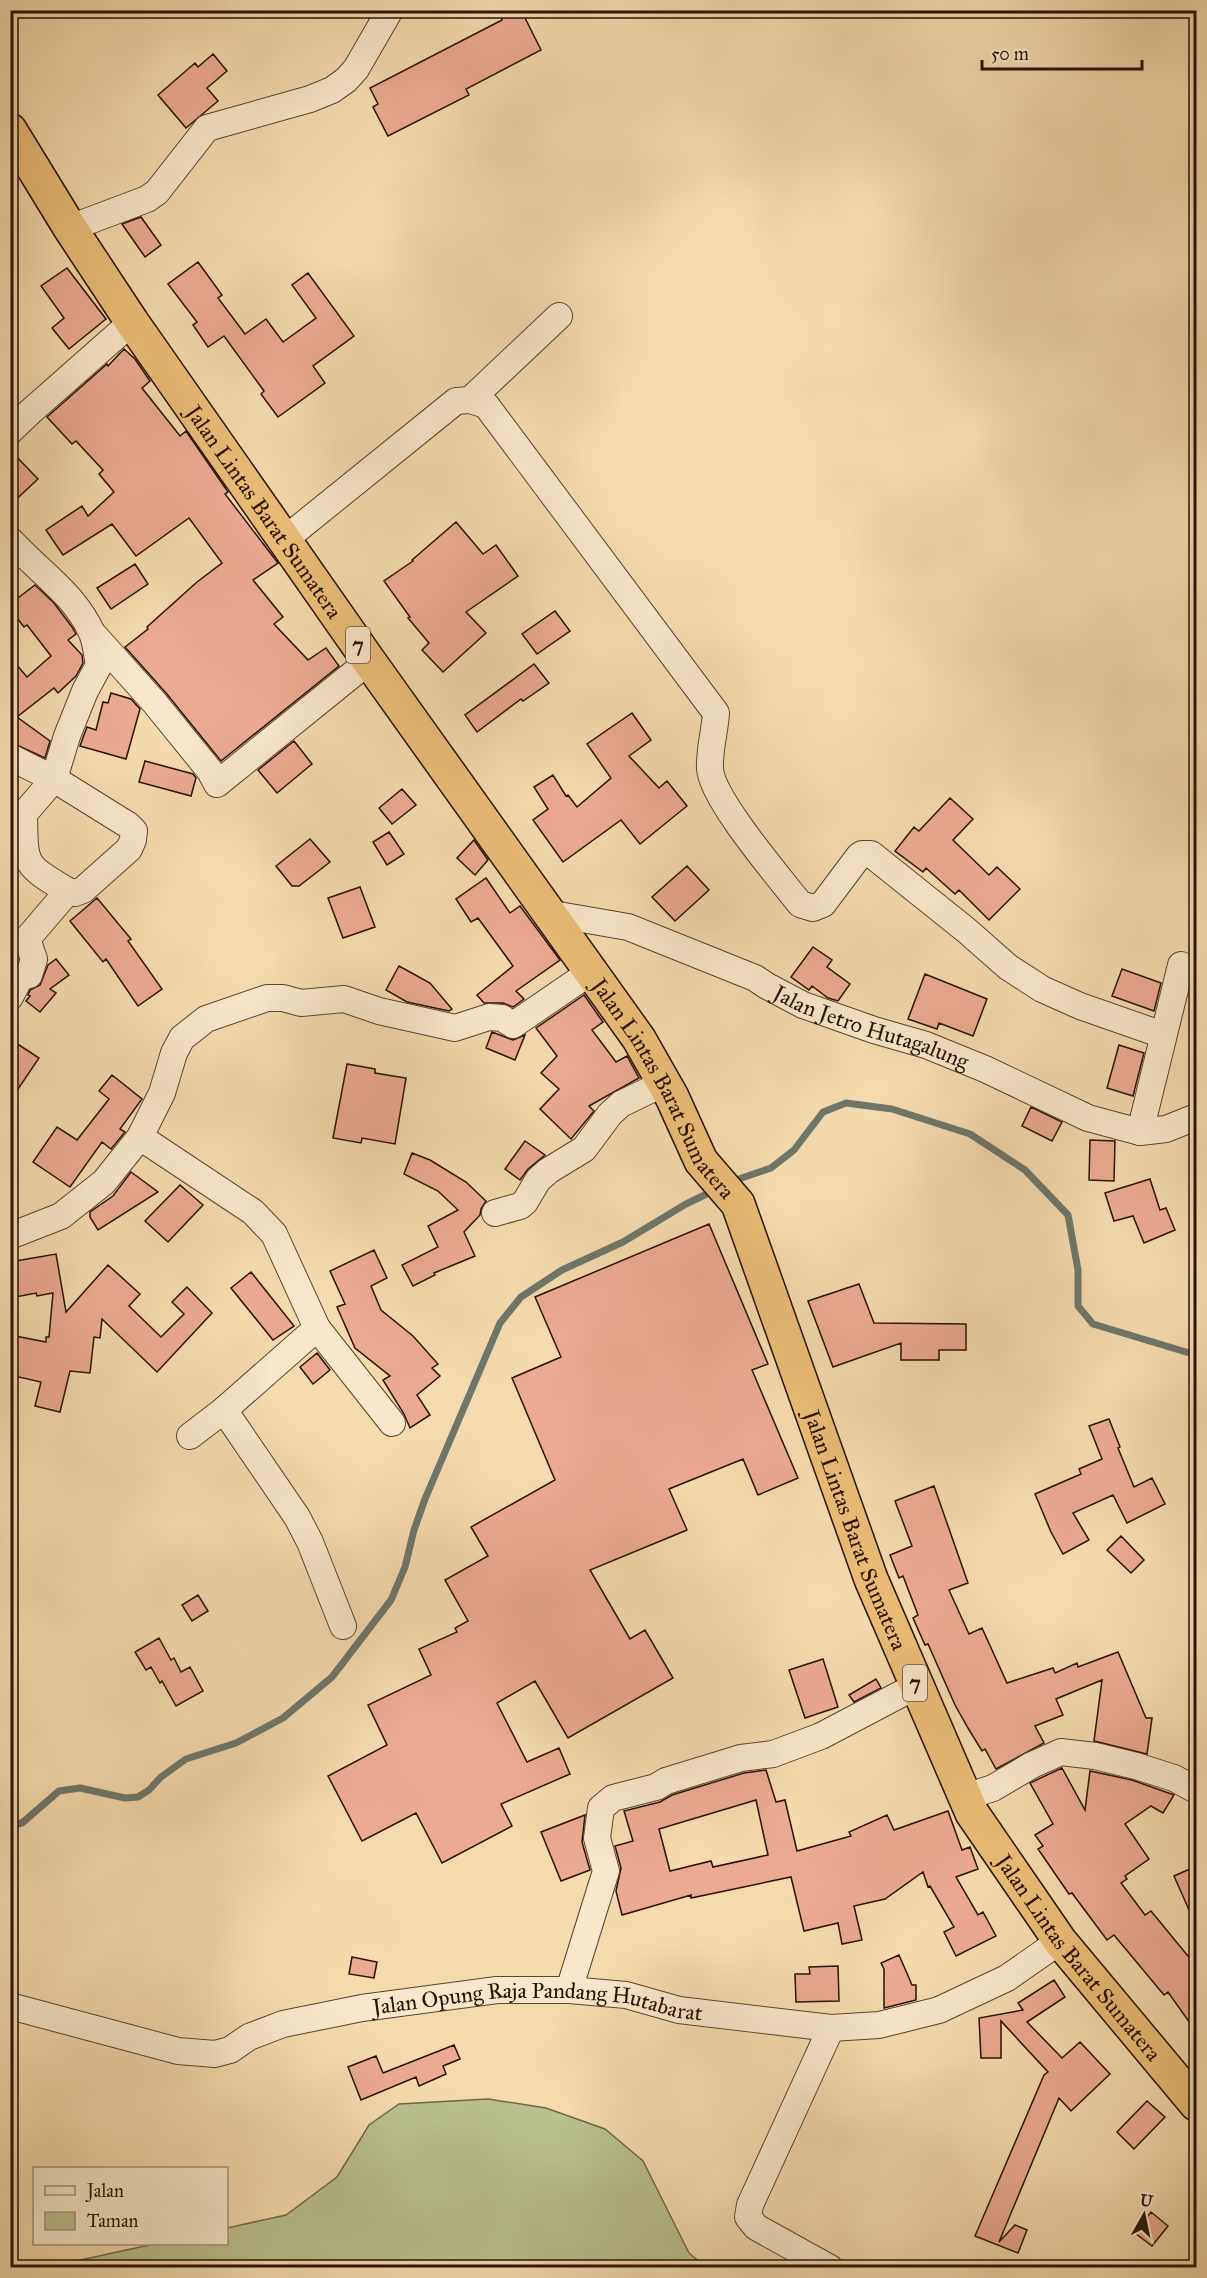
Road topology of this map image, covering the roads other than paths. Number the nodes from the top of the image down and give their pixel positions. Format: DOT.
graph roads {
  1 [pos="390,10"];
  2 [pos="10,130"];
  3 [pos="70,228"];
  4 [pos="560,316"];
  5 [pos="132,322"];
  6 [pos="470,400"];
  7 [pos="10,431"];
  8 [pos="10,540"];
  9 [pos="284,540"];
  10 [pos="93,634"];
  11 [pos="369,661"];
  12 [pos="10,757"];
  13 [pos="54,778"];
  14 [pos="68,891"];
  15 [pos="548,913"];
  16 [pos="1181,965"];
  17 [pos="592,970"];
  18 [pos="10,997"];
  19 [pos="1163,1035"];
  20 [pos="664,1083"];
  21 [pos="1197,1117"];
  22 [pos="1140,1132"];
  23 [pos="140,1137"];
  24 [pos="495,1213"];
  25 [pos="10,1236"];
  26 [pos="317,1328"];
  27 [pos="224,1410"];
  28 [pos="392,1423"];
  29 [pos="190,1436"];
  30 [pos="343,1626"];
  31 [pos="916,1686"];
  32 [pos="1197,1790"];
  33 [pos="965,1797"];
  34 [pos="1060,1941"];
  35 [pos="568,1990"];
  36 [pos="10,2006"];
  37 [pos="831,2028"];
  38 [pos="1197,2104"];
  39 [pos="830,2268"];
  1 -- 3 [label="street"];
  2 -- 3 [label="highway, Jalan Lintas Barat Sumatera / 7"];
  3 -- 5 [label="highway, Jalan Lintas Barat Sumatera / 7"];
  4 -- 6 [label="street"];
  5 -- 7 [label="street"];
  5 -- 9 [label="highway, Jalan Lintas Barat Sumatera / 7"];
  6 -- 9 [label="street"];
  6 -- 19 [label="street"];
  8 -- 10 [label="street"];
  9 -- 11 [label="highway, Jalan Lintas Barat Sumatera / 7"];
  10 -- 11 [label="street"];
  10 -- 13 [label="street"];
  11 -- 15 [label="highway, Jalan Lintas Barat Sumatera / 7"];
  12 -- 13 [label="street"];
  13 -- 14 [label="street"];
  13 -- 14 [label="street"];
  14 -- 18 [label="street"];
  15 -- 17 [label="highway, Jalan Lintas Barat Sumatera / 7"];
  15 -- 22 [label="street, Jalan Jetro Hutagalung"];
  16 -- 19 [label="street"];
  17 -- 20 [label="highway, Jalan Lintas Barat Sumatera / 7"];
  17 -- 23 [label="street"];
  19 -- 22 [label="street"];
  20 -- 24 [label="street"];
  20 -- 31 [label="highway, Jalan Lintas Barat Sumatera / 7"];
  21 -- 22 [label="street, Jalan Jetro Hutagalung"];
  23 -- 25 [label="street"];
  23 -- 26 [label="street"];
  26 -- 27 [label="street"];
  26 -- 28 [label="street"];
  27 -- 29 [label="street"];
  27 -- 30 [label="street"];
  31 -- 33 [label="highway, Jalan Lintas Barat Sumatera / 7"];
  31 -- 35 [label="street"];
  32 -- 33 [label="street"];
  33 -- 34 [label="highway, Jalan Lintas Barat Sumatera / 7"];
  34 -- 37 [label="street, Jalan Opung Raja Pandang Hutabarat"];
  34 -- 38 [label="highway, Jalan Lintas Barat Sumatera / 7"];
  35 -- 36 [label="street, Jalan Opung Raja Pandang Hutabarat"];
  35 -- 37 [label="street, Jalan Opung Raja Pandang Hutabarat"];
  37 -- 39 [label="street"];
}
